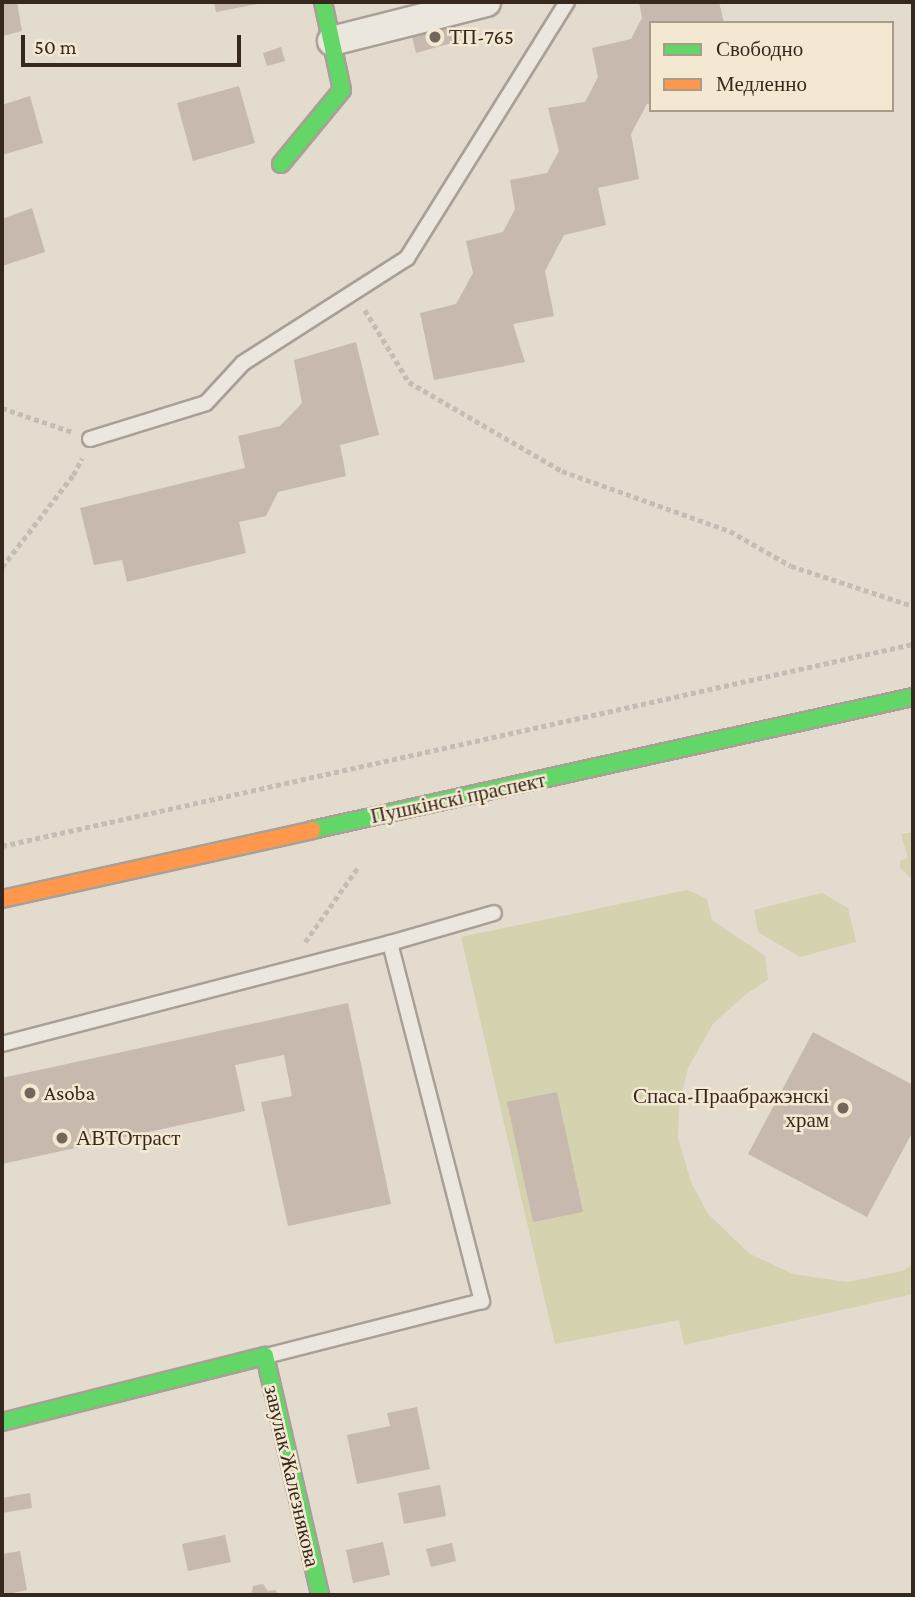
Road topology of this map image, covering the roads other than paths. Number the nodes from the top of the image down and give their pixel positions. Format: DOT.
graph roads {
  1 [pos="323,2"];
  2 [pos="486,2"];
  3 [pos="567,2"];
  4 [pos="332,41"];
  5 [pos="281,164"];
  6 [pos="90,439"];
  7 [pos="913,698"];
  8 [pos="2,899"];
  9 [pos="494,913"];
  10 [pos="390,943"];
  11 [pos="2,1044"];
  12 [pos="265,1356"];
  13 [pos="2,1422"];
  14 [pos="320,1595"];
  1 -- 4 [label="main road"];
  2 -- 4 [label="street"];
  3 -- 6 [label="lane"];
  4 -- 5 [label="main road"];
  7 -- 8 [label="main road, Пушкінскі праспект"];
  9 -- 10 [label="lane"];
  10 -- 11 [label="lane"];
  10 -- 12 [label="lane"];
  12 -- 13 [label="main road"];
  12 -- 14 [label="main road, завулак Жалезнякова"];
}
